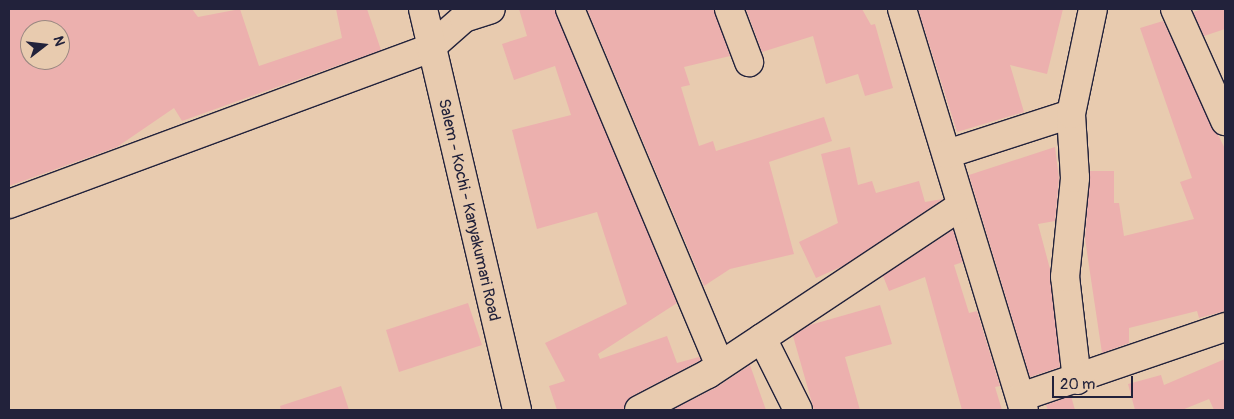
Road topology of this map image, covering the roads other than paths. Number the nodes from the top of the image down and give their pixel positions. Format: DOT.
graph roads {
  1 [pos="423,9"];
  2 [pos="491,9"];
  3 [pos="570,9"];
  4 [pos="729,9"];
  5 [pos="902,9"];
  6 [pos="1093,9"];
  7 [pos="1175,9"];
  8 [pos="430,48"];
  9 [pos="749,62"];
  10 [pos="1071,114"];
  11 [pos="1225,121"];
  12 [pos="947,154"];
  13 [pos="9,204"];
  14 [pos="959,207"];
  15 [pos="1225,327"];
  16 [pos="762,338"];
  17 [pos="720,366"];
  18 [pos="1077,380"];
  19 [pos="1023,403"];
  20 [pos="517,410"];
  21 [pos="639,410"];
  22 [pos="798,410"];
  1 -- 8 [label="main road, Salem - Kochi - Kanyakumari Road"];
  2 -- 8 [label="main road"];
  3 -- 17 [label="main road"];
  4 -- 9 [label="main road"];
  5 -- 12 [label="main road"];
  6 -- 10 [label="main road"];
  7 -- 11 [label="main road"];
  8 -- 13 [label="main road"];
  8 -- 20 [label="main road, Salem - Kochi - Kanyakumari Road"];
  10 -- 12 [label="main road"];
  10 -- 18 [label="main road"];
  12 -- 14 [label="main road"];
  14 -- 16 [label="main road"];
  14 -- 19 [label="main road"];
  15 -- 18 [label="main road"];
  16 -- 17 [label="main road"];
  16 -- 22 [label="main road"];
  17 -- 21 [label="main road"];
  18 -- 19 [label="main road"];
}
